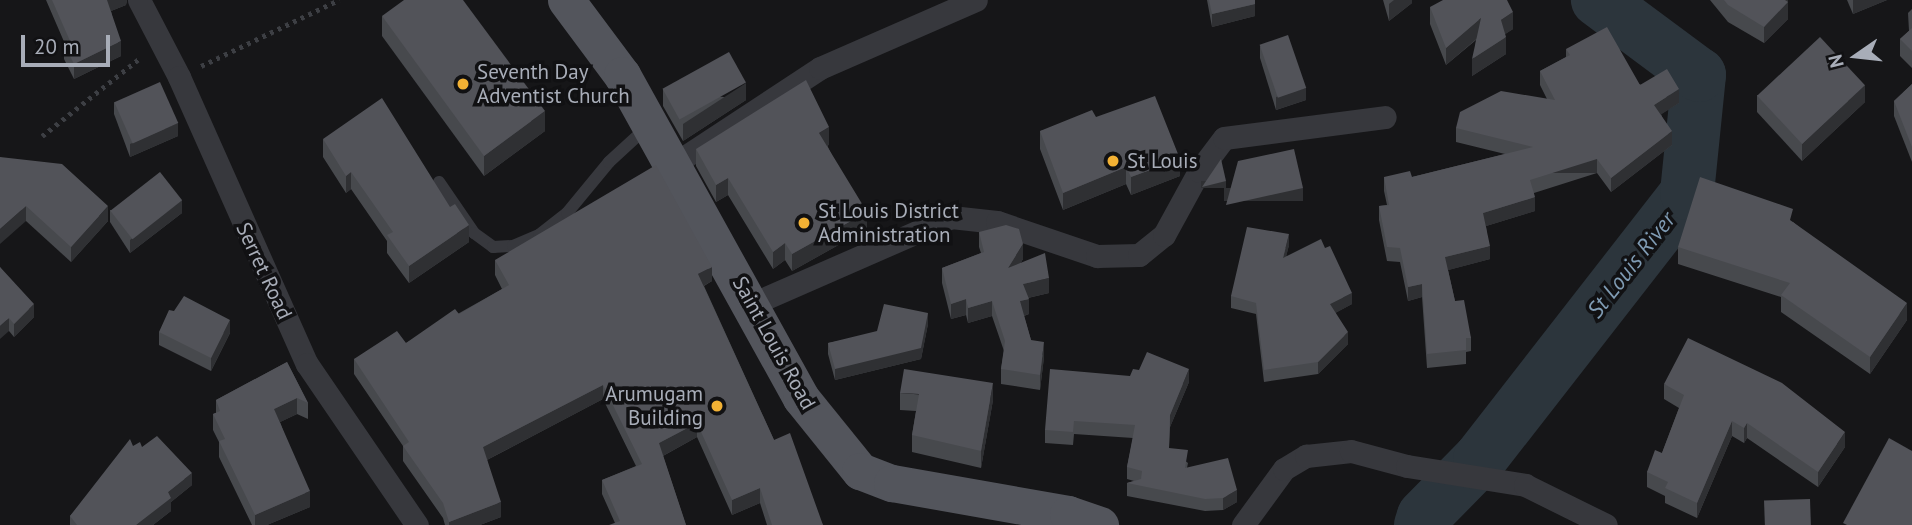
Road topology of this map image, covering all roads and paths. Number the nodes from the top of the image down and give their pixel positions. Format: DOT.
graph roads {
  1 [pos="139,0"];
  2 [pos="339,0"];
  3 [pos="566,0"];
  4 [pos="976,0"];
  5 [pos="162,39"];
  6 [pos="179,77"];
  7 [pos="1385,117"];
  8 [pos="650,124"];
  9 [pos="43,136"];
  10 [pos="674,164"];
  11 [pos="439,182"];
  12 [pos="752,304"];
  13 [pos="417,525"];
  14 [pos="1100,525"];
  15 [pos="1243,525"];
  16 [pos="1606,525"];
  1 -- 5 [label="street, Serret Road"];
  2 -- 6 [label="path"];
  3 -- 8 [label="main road, Saint Louis Road"];
  4 -- 10 [label="street"];
  5 -- 6 [label="street, Serret Road"];
  5 -- 9 [label="path"];
  6 -- 13 [label="street, Serret Road"];
  7 -- 12 [label="street"];
  8 -- 10 [label="main road, Saint Louis Road"];
  8 -- 11 [label="lane"];
  10 -- 12 [label="main road, Saint Louis Road"];
  12 -- 14 [label="main road, Saint Louis Road"];
  15 -- 16 [label="street"];
}
